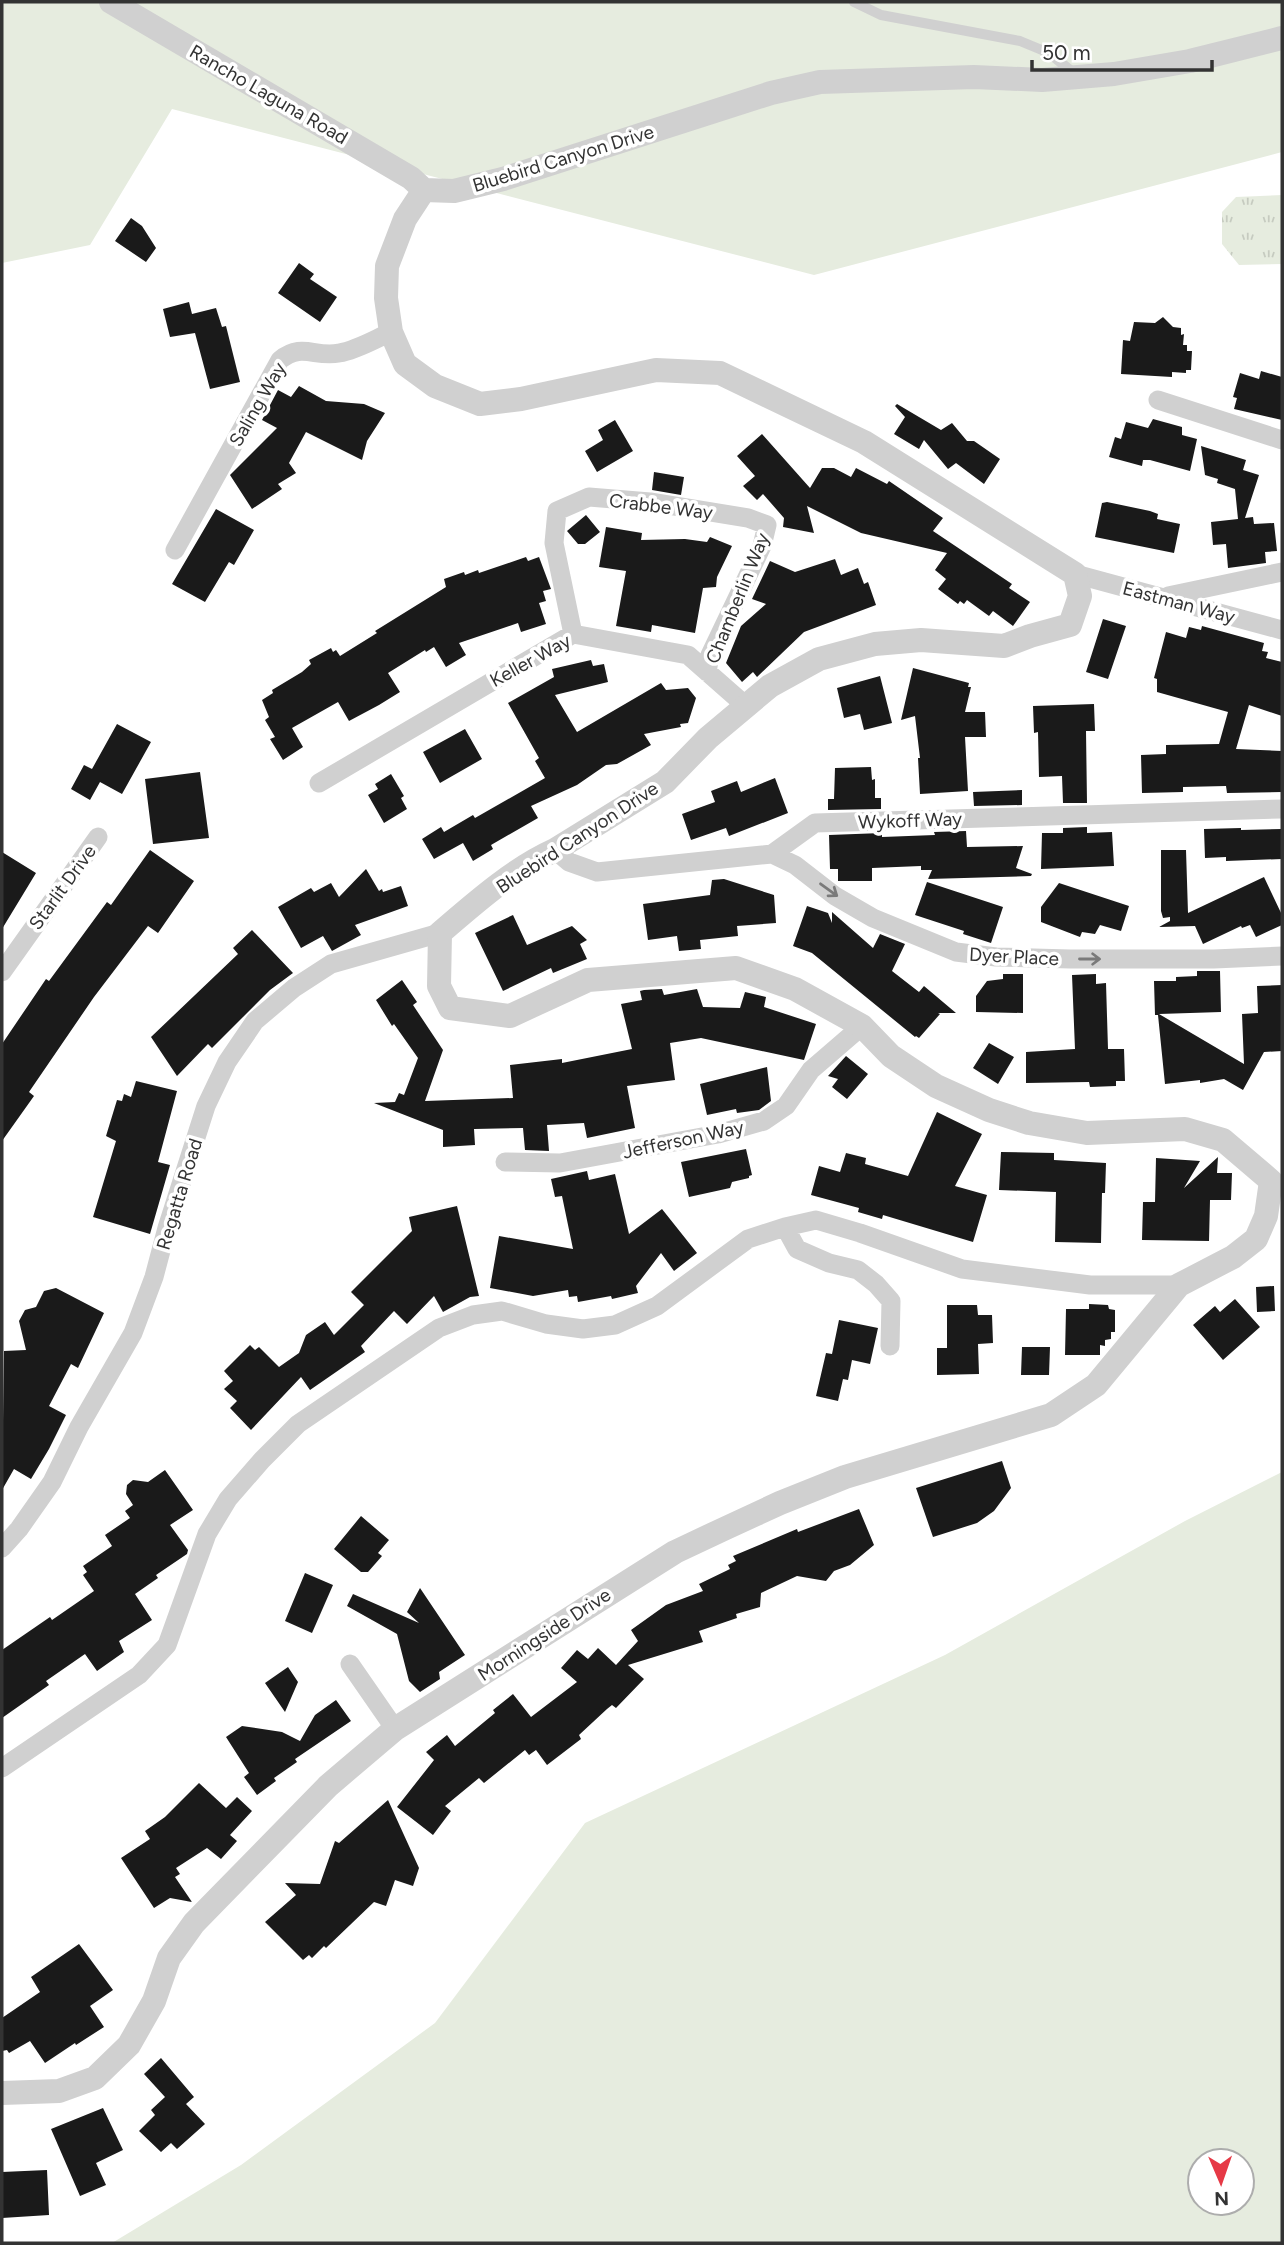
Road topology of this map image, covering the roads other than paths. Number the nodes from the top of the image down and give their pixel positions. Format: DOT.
graph roads {
  1 [pos="111,2"];
  2 [pos="854,2"];
  3 [pos="1282,38"];
  4 [pos="1079,77"];
  5 [pos="424,190"];
  6 [pos="391,332"];
  7 [pos="1158,400"];
  8 [pos="1282,440"];
  9 [pos="767,525"];
  10 [pos="175,550"];
  11 [pos="1282,572"];
  12 [pos="1075,574"];
  13 [pos="1164,597"];
  14 [pos="1282,630"];
  15 [pos="573,634"];
  16 [pos="707,672"];
  17 [pos="746,706"];
  18 [pos="319,783"];
  19 [pos="1282,809"];
  20 [pos="99,837"];
  21 [pos="555,850"];
  22 [pos="772,854"];
  23 [pos="440,933"];
  24 [pos="1282,956"];
  25 [pos="2,972"];
  26 [pos="862,1026"];
  27 [pos="505,1162"];
  28 [pos="1277,1180"];
  29 [pos="785,1227"];
  30 [pos="1179,1285"];
  31 [pos="890,1346"];
  32 [pos="2,1548"];
  33 [pos="350,1664"];
  34 [pos="395,1729"];
  35 [pos="2,1768"];
  36 [pos="2,2093"];
  1 -- 5 [label="street, Rancho Laguna Road"];
  2 -- 4 [label="lane"];
  3 -- 4 [label="street, Bluebird Canyon Drive"];
  4 -- 5 [label="street, Bluebird Canyon Drive"];
  5 -- 6 [label="street"];
  6 -- 10 [label="street, Saling Way"];
  6 -- 12 [label="street"];
  7 -- 8 [label="street"];
  9 -- 15 [label="street, Crabbe Way"];
  9 -- 16 [label="street, Chamberlin Way"];
  11 -- 13 [label="street"];
  12 -- 13 [label="street, Eastman Way"];
  12 -- 17 [label="street, Bluebird Canyon Drive"];
  13 -- 14 [label="street, Eastman Way"];
  15 -- 16 [label="street, Keller Way"];
  15 -- 18 [label="street, Keller Way"];
  16 -- 17 [label="street, Keller Way"];
  17 -- 21 [label="street, Bluebird Canyon Drive"];
  19 -- 22 [label="street, Wykoff Way"];
  20 -- 25 [label="street, Starlit Drive"];
  21 -- 22 [label="street, Wykoff Way"];
  21 -- 23 [label="street, Bluebird Canyon Drive"];
  22 -- 24 [label="street, Dyer Place, one-way"];
  23 -- 26 [label="street"];
  23 -- 32 [label="street, Regatta Road"];
  26 -- 27 [label="street, Jefferson Way"];
  26 -- 28 [label="street"];
  28 -- 30 [label="street"];
  29 -- 30 [label="street"];
  29 -- 31 [label="street"];
  29 -- 35 [label="street"];
  30 -- 34 [label="street, Morningside Drive"];
  33 -- 34 [label="street"];
  34 -- 36 [label="street, Morningside Drive"];
}
